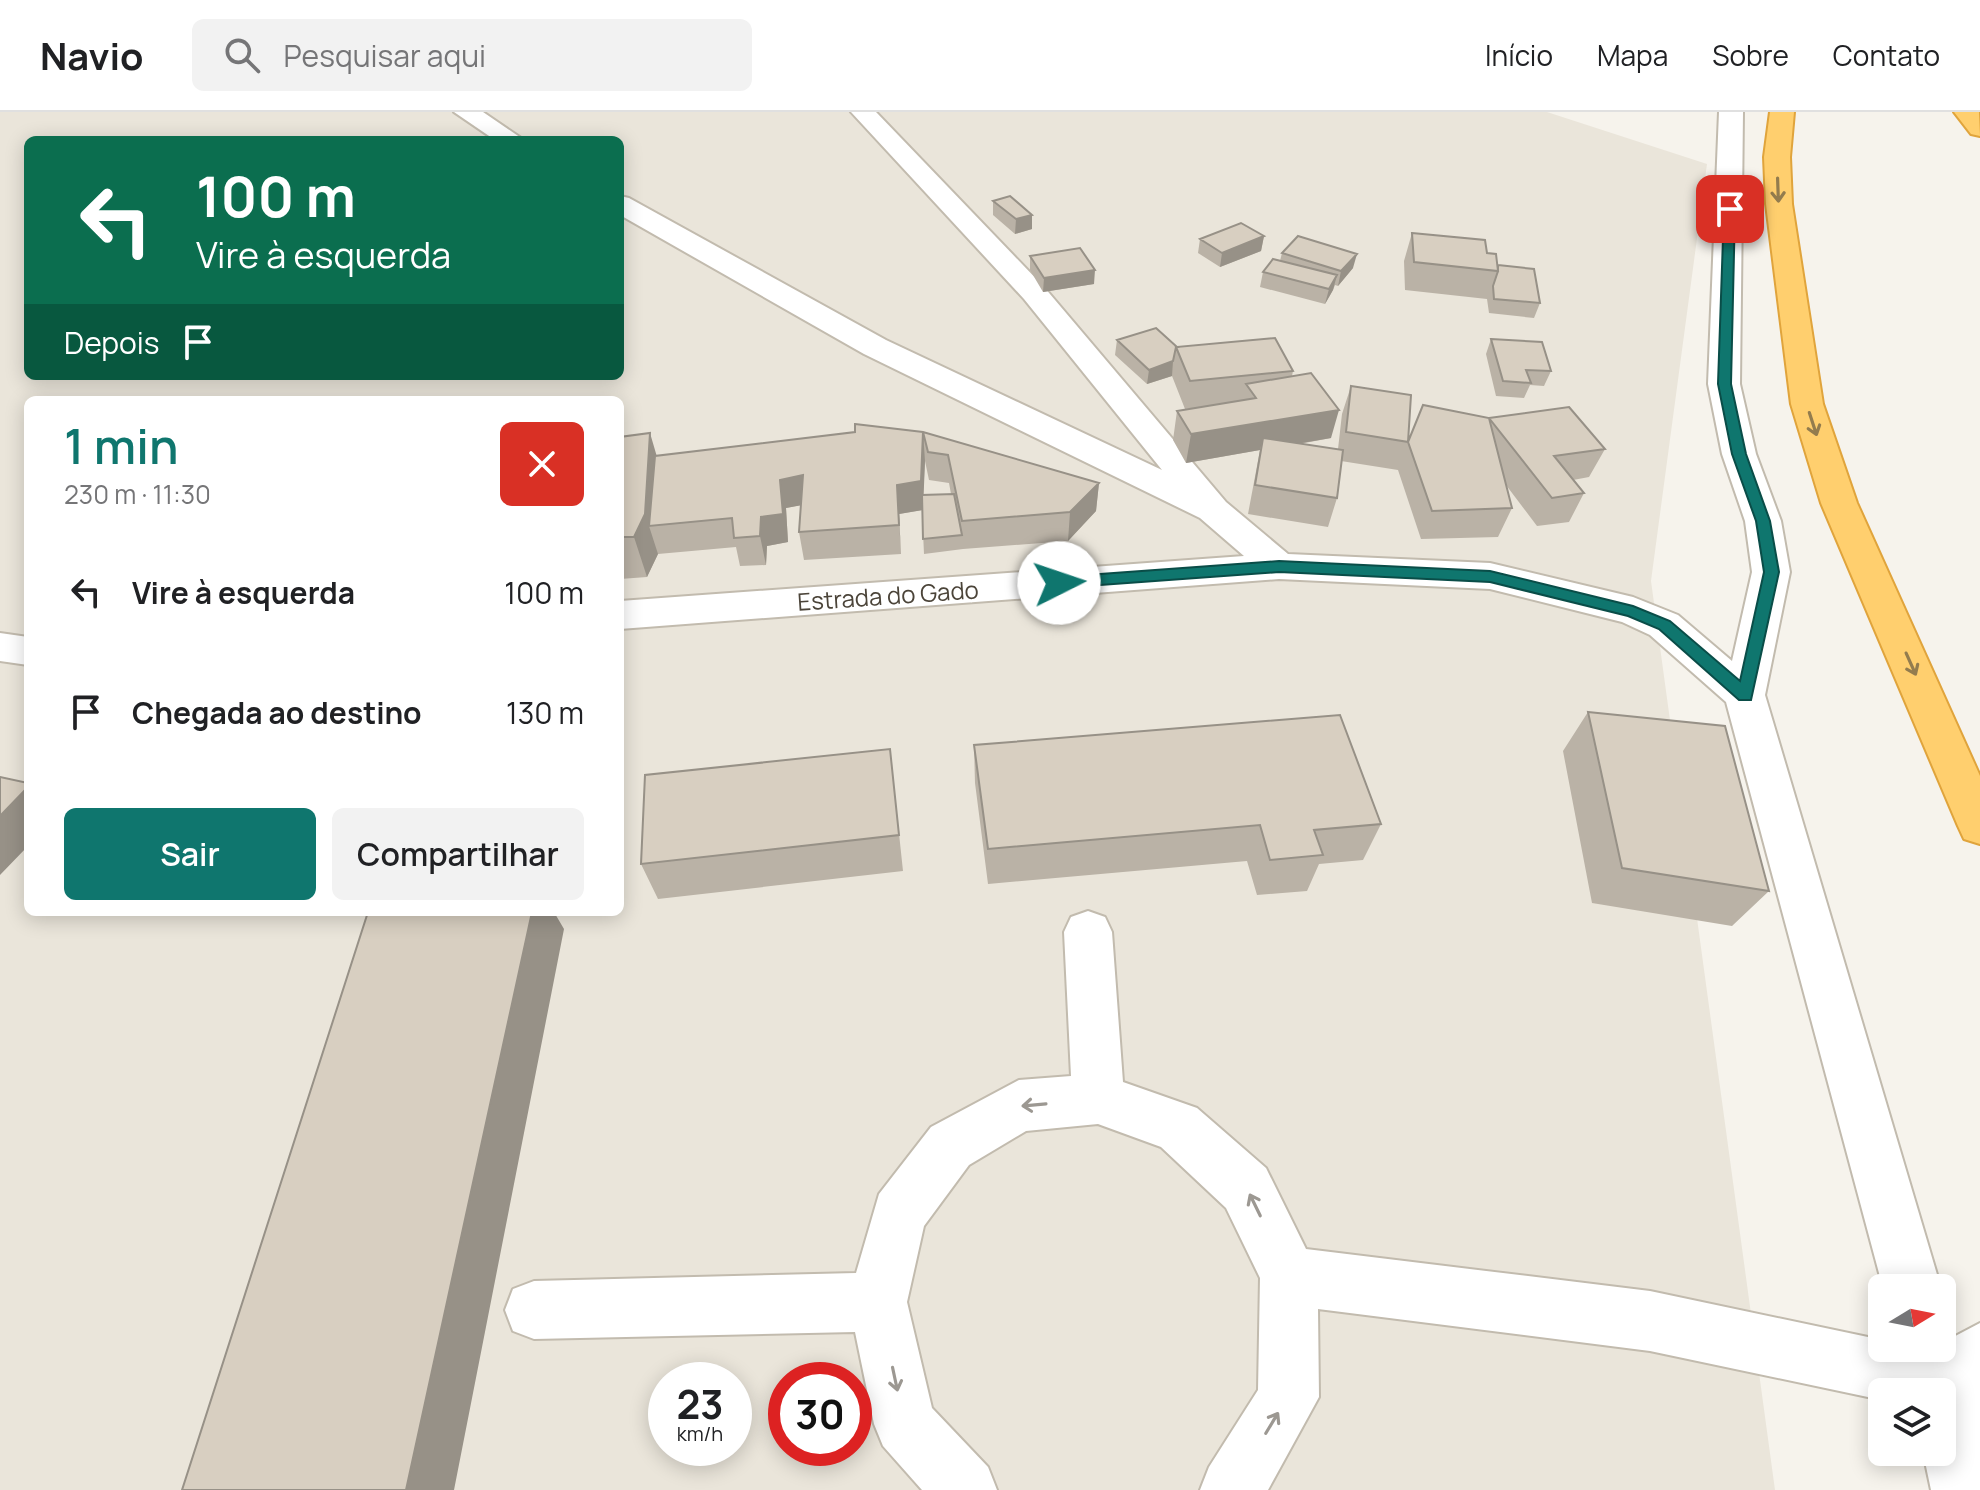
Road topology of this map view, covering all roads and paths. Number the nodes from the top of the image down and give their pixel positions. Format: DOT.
graph roads {
  1 [pos="466,112"];
  2 [pos="863,112"];
  3 [pos="1731,112"];
  4 [pos="1782,112"];
  5 [pos="1966,112"];
  6 [pos="1980,129"];
  7 [pos="505,136"];
  8 [pos="624,206"];
  9 [pos="1213,510"];
  10 [pos="1279,566"];
  11 [pos="624,615"];
  12 [pos="0,647"];
  13 [pos="24,650"];
  14 [pos="1745,695"];
  15 [pos="1980,826"];
  16 [pos="1088,932"];
  17 [pos="1098,1099"];
  18 [pos="1908,1274"];
  19 [pos="1289,1276"];
  20 [pos="878,1302"];
  21 [pos="534,1310"];
  22 [pos="1946,1374"];
  23 [pos="1980,1434"];
  24 [pos="965,1490"];
  25 [pos="1232,1490"];
  26 [pos="1963,1490"];
  1 -- 7 [label="street"];
  2 -- 9 [label="street"];
  3 -- 14 [label="street"];
  4 -- 15 [label="highway, one-way"];
  5 -- 6 [label="highway"];
  8 -- 9 [label="street"];
  9 -- 10 [label="street"];
  10 -- 11 [label="street, Estrada do Gado"];
  10 -- 14 [label="street, Estrada do Gado"];
  12 -- 13 [label="street"];
  14 -- 18 [label="street"];
  16 -- 17 [label="street"];
  19 -- 17 [label="street, one-way"];
  17 -- 20 [label="street, one-way"];
  19 -- 22 [label="street"];
  25 -- 19 [label="street, one-way"];
  20 -- 21 [label="street"];
  20 -- 24 [label="street, one-way"];
  22 -- 23 [label="street"];
  22 -- 26 [label="street"];
}
